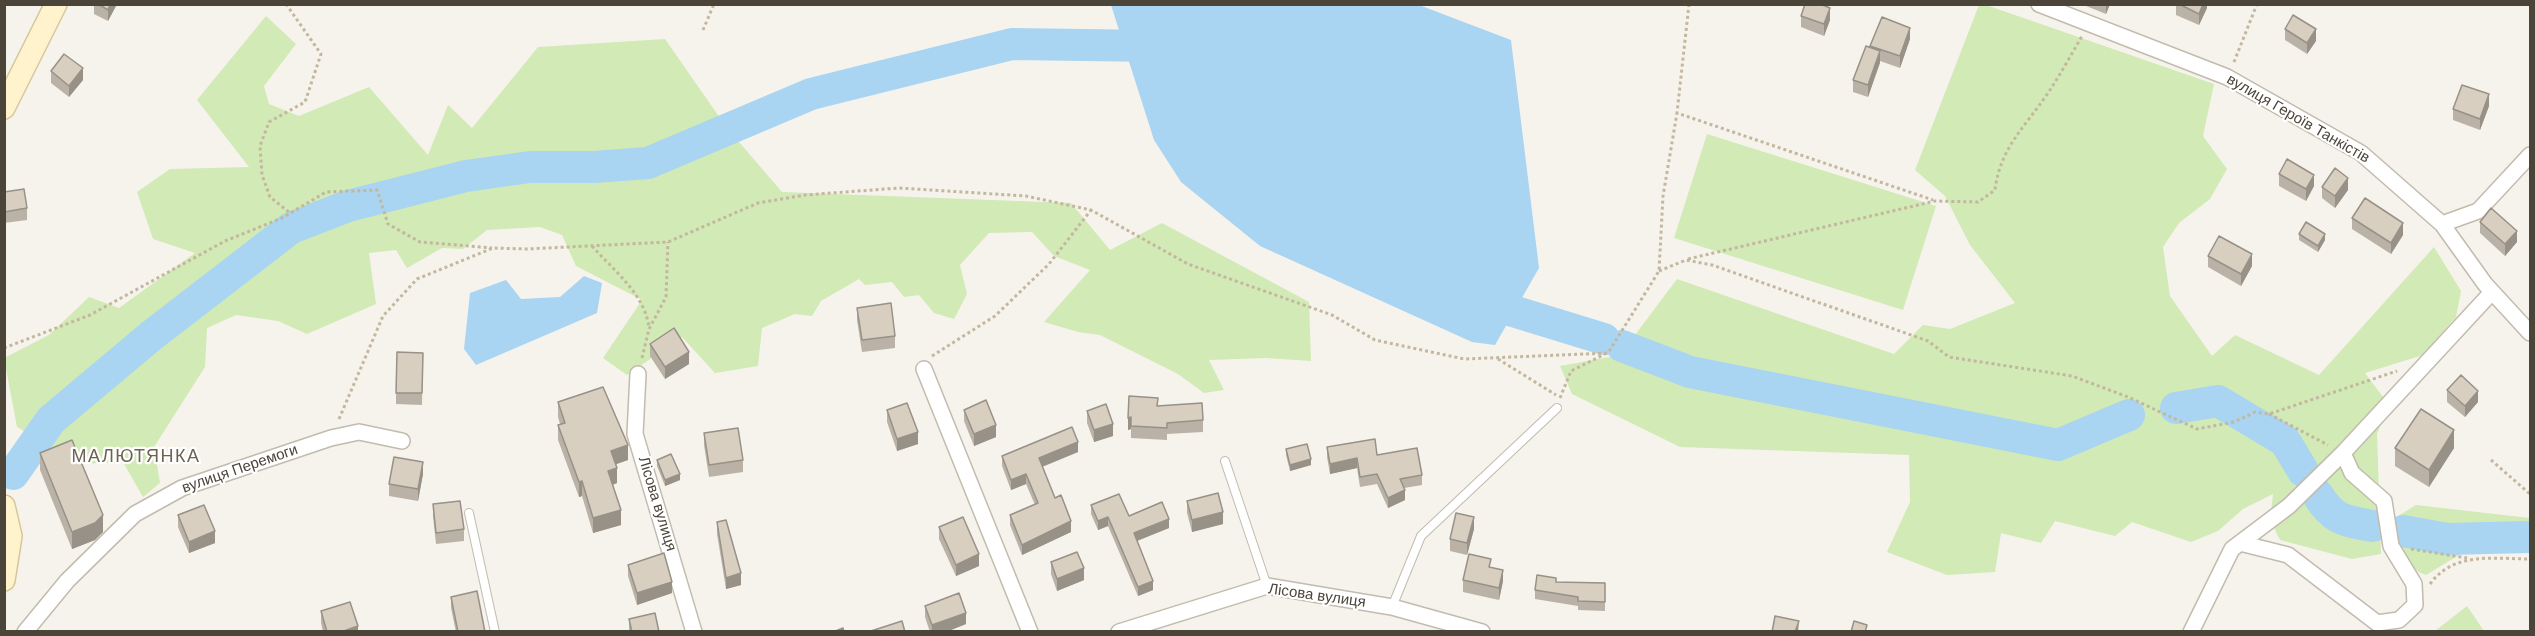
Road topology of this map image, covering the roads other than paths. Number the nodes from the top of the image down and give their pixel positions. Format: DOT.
graph roads {
  1 [pos="56,4"];
  2 [pos="2039,4"];
  3 [pos="4,108"];
  4 [pos="2530,155"];
  5 [pos="2442,224"];
  6 [pos="2492,292"];
  7 [pos="2530,333"];
  8 [pos="924,369"];
  9 [pos="638,374"];
  10 [pos="1557,408"];
  11 [pos="402,441"];
  12 [pos="2343,453"];
  13 [pos="1225,461"];
  14 [pos="4,506"];
  15 [pos="469,513"];
  16 [pos="2241,543"];
  17 [pos="4,580"];
  18 [pos="1267,586"];
  19 [pos="1392,607"];
  20 [pos="25,632"];
  21 [pos="495,632"];
  22 [pos="694,632"];
  23 [pos="1030,632"];
  24 [pos="1119,632"];
  25 [pos="1482,632"];
  26 [pos="2191,632"];
  1 -- 3 [label="street"];
  2 -- 5 [label="street, вулиця Героїв Танкістів"];
  4 -- 5 [label="street"];
  5 -- 6 [label="street, вулиця Героїв Танкістів"];
  6 -- 7 [label="street, вулиця Героїв Танкістів"];
  6 -- 12 [label="street"];
  8 -- 23 [label="street"];
  9 -- 22 [label="street, Лісова вулиця"];
  10 -- 19 [label="lane"];
  11 -- 20 [label="street, вулиця Перемоги"];
  12 -- 16 [label="street"];
  12 -- 16 [label="street"];
  13 -- 18 [label="lane"];
  14 -- 17 [label="street"];
  15 -- 21 [label="lane"];
  16 -- 26 [label="street"];
  18 -- 19 [label="street, Лісова вулиця"];
  18 -- 24 [label="street, Лісова вулиця"];
  19 -- 25 [label="street, Лісова вулиця"];
}
